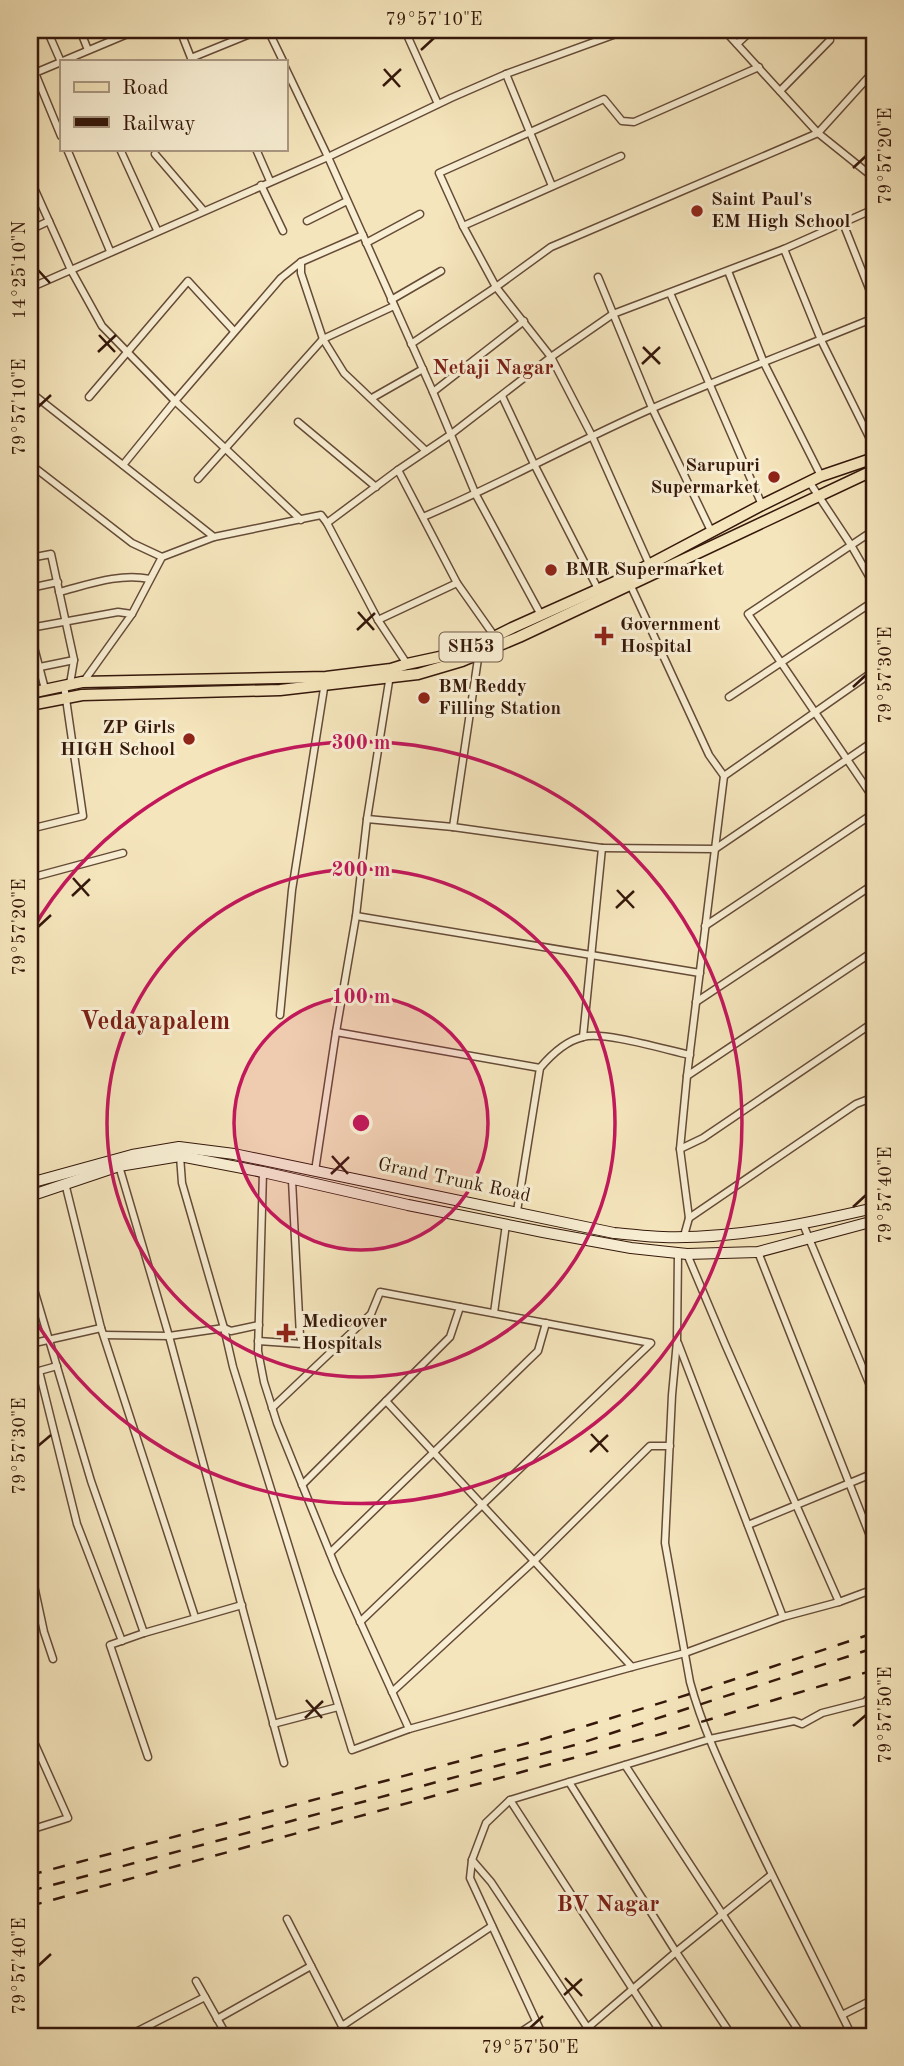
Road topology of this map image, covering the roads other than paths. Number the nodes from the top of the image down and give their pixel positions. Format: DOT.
graph roads {
  1 [pos="47,30"];
  2 [pos="80,30"];
  3 [pos="110,30"];
  4 [pos="137,30"];
  5 [pos="180,30"];
  6 [pos="260,30"];
  7 [pos="268,30"];
  8 [pos="627,30"];
  9 [pos="724,30"];
  10 [pos="752,30"];
  11 [pos="407,34"];
  12 [pos="114,39"];
  13 [pos="830,40"];
  14 [pos="737,44"];
  15 [pos="88,50"];
  16 [pos="78,59"];
  17 [pos="61,60"];
  18 [pos="283,60"];
  19 [pos="60,63"];
  20 [pos="759,68"];
  21 [pos="874,71"];
  22 [pos="287,73"];
  23 [pos="31,74"];
  24 [pos="506,74"];
  25 [pos="866,81"];
  26 [pos="874,89"];
  27 [pos="780,91"];
  28 [pos="438,104"];
  29 [pos="529,131"];
  30 [pos="818,133"];
  31 [pos="60,134"];
  32 [pos="67,150"];
  33 [pos="120,150"];
  34 [pos="256,150"];
  35 [pos="155,154"];
  36 [pos="621,156"];
  37 [pos="328,157"];
  38 [pos="874,178"];
  39 [pos="30,179"];
  40 [pos="270,181"];
  41 [pos="261,186"];
  42 [pos="552,186"];
  43 [pos="348,201"];
  44 [pos="874,209"];
  45 [pos="203,210"];
  46 [pos="420,214"];
  47 [pos="307,220"];
  48 [pos="49,221"];
  49 [pos="843,222"];
  50 [pos="463,226"];
  51 [pos="30,230"];
  52 [pos="157,230"];
  53 [pos="283,231"];
  54 [pos="364,239"];
  55 [pos="784,249"];
  56 [pos="110,251"];
  57 [pos="301,262"];
  58 [pos="71,270"];
  59 [pos="441,271"];
  60 [pos="728,271"];
  61 [pos="598,277"];
  62 [pos="496,287"];
  63 [pos="30,288"];
  64 [pos="670,293"];
  65 [pos="874,301"];
  66 [pos="393,303"];
  67 [pos="613,314"];
  68 [pos="874,318"];
  69 [pos="524,321"];
  70 [pos="234,331"];
  71 [pos="323,339"];
  72 [pos="821,340"];
  73 [pos="411,344"];
  74 [pos="127,352"];
  75 [pos="551,357"];
  76 [pos="764,363"];
  77 [pos="423,369"];
  78 [pos="710,385"];
  79 [pos="433,392"];
  80 [pos="502,396"];
  81 [pos="89,397"];
  82 [pos="30,398"];
  83 [pos="372,398"];
  84 [pos="175,401"];
  85 [pos="652,408"];
  86 [pos="298,422"];
  87 [pos="450,435"];
  88 [pos="592,436"];
  89 [pos="225,447"];
  90 [pos="874,447"];
  91 [pos="426,451"];
  92 [pos="874,458"];
  93 [pos="30,464"];
  94 [pos="534,464"];
  95 [pos="123,465"];
  96 [pos="398,470"];
  97 [pos="874,470"];
  98 [pos="821,476"];
  99 [pos="198,479"];
  100 [pos="810,483"];
  101 [pos="376,487"];
  102 [pos="476,495"];
  103 [pos="818,496"];
  104 [pos="762,505"];
  105 [pos="423,517"];
  106 [pos="301,520"];
  107 [pos="327,523"];
  108 [pos="874,530"];
  109 [pos="712,533"];
  110 [pos="215,537"];
  111 [pos="851,545"];
  112 [pos="162,557"];
  113 [pos="30,558"];
  114 [pos="650,566"];
  115 [pos="150,579"];
  116 [pos="628,581"];
  117 [pos="58,582"];
  118 [pos="457,583"];
  119 [pos="874,585"];
  120 [pos="30,588"];
  121 [pos="598,589"];
  122 [pos="59,592"];
  123 [pos="874,601"];
  124 [pos="132,614"];
  125 [pos="541,615"];
  126 [pos="378,620"];
  127 [pos="65,621"];
  128 [pos="30,630"];
  129 [pos="495,638"];
  130 [pos="480,649"];
  131 [pos="74,660"];
  132 [pos="407,664"];
  133 [pos="782,664"];
  134 [pos="39,667"];
  135 [pos="30,668"];
  136 [pos="874,671"];
  137 [pos="390,673"];
  138 [pos="325,681"];
  139 [pos="82,682"];
  140 [pos="67,685"];
  141 [pos="45,689"];
  142 [pos="30,693"];
  143 [pos="729,697"];
  144 [pos="66,698"];
  145 [pos="30,705"];
  146 [pos="815,712"];
  147 [pos="30,735"];
  148 [pos="874,741"];
  149 [pos="847,759"];
  150 [pos="723,776"];
  151 [pos="874,799"];
  152 [pos="874,813"];
  153 [pos="367,818"];
  154 [pos="453,827"];
  155 [pos="32,829"];
  156 [pos="602,849"];
  157 [pos="715,849"];
  158 [pos="123,853"];
  159 [pos="30,878"];
  160 [pos="874,884"];
  161 [pos="356,916"];
  162 [pos="705,926"];
  163 [pos="874,951"];
  164 [pos="591,955"];
  165 [pos="700,973"];
  166 [pos="696,1002"];
  167 [pos="280,1015"];
  168 [pos="874,1022"];
  169 [pos="335,1032"];
  170 [pos="583,1037"];
  171 [pos="690,1055"];
  172 [pos="540,1068"];
  173 [pos="687,1076"];
  174 [pos="874,1097"];
  175 [pos="680,1149"];
  176 [pos="180,1156"];
  177 [pos="120,1166"];
  178 [pos="316,1171"];
  179 [pos="263,1172"];
  180 [pos="64,1179"];
  181 [pos="292,1180"];
  182 [pos="30,1183"];
  183 [pos="30,1196"];
  184 [pos="499,1208"];
  185 [pos="874,1208"];
  186 [pos="517,1212"];
  187 [pos="528,1214"];
  188 [pos="689,1218"];
  189 [pos="874,1221"];
  190 [pos="502,1224"];
  191 [pos="803,1224"];
  192 [pos="526,1228"];
  193 [pos="684,1236"];
  194 [pos="715,1236"];
  195 [pos="663,1237"];
  196 [pos="809,1238"];
  197 [pos="663,1252"];
  198 [pos="758,1252"];
  199 [pos="716,1253"];
  200 [pos="682,1254"];
  201 [pos="30,1276"];
  202 [pos="460,1307"];
  203 [pos="494,1313"];
  204 [pos="547,1323"];
  205 [pos="259,1325"];
  206 [pos="224,1328"];
  207 [pos="102,1331"];
  208 [pos="169,1336"];
  209 [pos="49,1339"];
  210 [pos="258,1341"];
  211 [pos="677,1341"];
  212 [pos="30,1344"];
  213 [pos="57,1366"];
  214 [pos="874,1395"];
  215 [pos="386,1401"];
  216 [pos="272,1408"];
  217 [pos="670,1446"];
  218 [pos="434,1453"];
  219 [pos="874,1473"];
  220 [pos="848,1484"];
  221 [pos="302,1485"];
  222 [pos="483,1506"];
  223 [pos="796,1506"];
  224 [pos="748,1525"];
  225 [pos="874,1546"];
  226 [pos="330,1553"];
  227 [pos="534,1561"];
  228 [pos="30,1567"];
  229 [pos="874,1589"];
  230 [pos="839,1602"];
  231 [pos="242,1605"];
  232 [pos="195,1617"];
  233 [pos="783,1617"];
  234 [pos="360,1622"];
  235 [pos="144,1633"];
  236 [pos="122,1641"];
  237 [pos="685,1653"];
  238 [pos="54,1659"];
  239 [pos="632,1667"];
  240 [pos="392,1692"];
  241 [pos="874,1693"];
  242 [pos="338,1707"];
  243 [pos="273,1724"];
  244 [pos="409,1729"];
  245 [pos="30,1733"];
  246 [pos="710,1740"];
  247 [pos="148,1757"];
  248 [pos="284,1763"];
  249 [pos="625,1765"];
  250 [pos="569,1782"];
  251 [pos="510,1800"];
  252 [pos="30,1830"];
  253 [pos="472,1860"];
  254 [pos="771,1875"];
  255 [pos="722,1915"];
  256 [pos="287,1919"];
  257 [pos="492,1926"];
  258 [pos="676,1952"];
  259 [pos="311,1966"];
  260 [pos="196,1981"];
  261 [pos="633,1990"];
  262 [pos="205,1997"];
  263 [pos="874,1999"];
  264 [pos="842,2015"];
  265 [pos="217,2019"];
  266 [pos="536,2022"];
  267 [pos="342,2026"];
  268 [pos="587,2029"];
  269 [pos="128,2036"];
  270 [pos="227,2036"];
  271 [pos="347,2036"];
  272 [pos="515,2036"];
  273 [pos="543,2036"];
  274 [pos="578,2036"];
  275 [pos="593,2036"];
  276 [pos="663,2036"];
  277 [pos="732,2036"];
  278 [pos="802,2036"];
  279 [pos="852,2036"];
  1 -- 17 [label="street"];
  2 -- 15 [label="street"];
  3 -- 12 [label="street"];
  4 -- 12 [label="street"];
  5 -- 6 [label="street"];
  7 -- 18 [label="street"];
  8 -- 24 [label="street"];
  9 -- 14 [label="street"];
  10 -- 14 [label="street"];
  11 -- 28 [label="street"];
  12 -- 15 [label="street"];
  13 -- 27 [label="street"];
  14 -- 20 [label="street"];
  15 -- 16 [label="street"];
  19 -- 23 [label="street"];
  20 -- 27 [label="street"];
  20 -- 29 [label="street"];
  21 -- 25 [label="street"];
  22 -- 37 [label="street"];
  23 -- 31 [label="street"];
  24 -- 28 [label="street"];
  24 -- 29 [label="street"];
  25 -- 26 [label="street"];
  25 -- 30 [label="street"];
  27 -- 30 [label="street"];
  28 -- 37 [label="street"];
  29 -- 42 [label="street"];
  29 -- 50 [label="street"];
  30 -- 38 [label="street"];
  30 -- 62 [label="street"];
  32 -- 56 [label="street"];
  33 -- 52 [label="street"];
  34 -- 40 [label="street"];
  35 -- 45 [label="street"];
  36 -- 42 [label="street"];
  37 -- 40 [label="street"];
  37 -- 43 [label="street"];
  39 -- 48 [label="street"];
  40 -- 41 [label="street"];
  41 -- 45 [label="street"];
  41 -- 53 [label="street"];
  42 -- 50 [label="street"];
  43 -- 47 [label="street"];
  43 -- 54 [label="street"];
  44 -- 49 [label="street"];
  45 -- 52 [label="street"];
  46 -- 54 [label="street"];
  48 -- 51 [label="street"];
  48 -- 58 [label="street"];
  49 -- 55 [label="street"];
  49 -- 65 [label="street"];
  50 -- 62 [label="street"];
  52 -- 56 [label="street"];
  54 -- 57 [label="street"];
  54 -- 66 [label="street"];
  55 -- 60 [label="street"];
  55 -- 72 [label="street"];
  56 -- 58 [label="street"];
  57 -- 70 [label="street"];
  57 -- 71 [label="street"];
  58 -- 63 [label="street"];
  58 -- 74 [label="street"];
  59 -- 66 [label="street"];
  60 -- 64 [label="street"];
  60 -- 76 [label="street"];
  61 -- 67 [label="street"];
  62 -- 69 [label="street"];
  62 -- 73 [label="street"];
  64 -- 67 [label="street"];
  64 -- 78 [label="street"];
  66 -- 71 [label="street"];
  66 -- 73 [label="street"];
  67 -- 75 [label="street"];
  67 -- 85 [label="street"];
  68 -- 72 [label="street"];
  69 -- 75 [label="street"];
  69 -- 79 [label="street"];
  70 -- 74 [label="street"];
  70 -- 84 [label="street"];
  71 -- 83 [label="street"];
  71 -- 89 [label="street"];
  72 -- 76 [label="street"];
  72 -- 90 [label="street"];
  73 -- 77 [label="street"];
  74 -- 81 [label="street"];
  74 -- 84 [label="street"];
  75 -- 80 [label="street"];
  75 -- 88 [label="street"];
  76 -- 78 [label="street"];
  76 -- 98 [label="street"];
  77 -- 79 [label="street"];
  77 -- 83 [label="street"];
  78 -- 85 [label="street"];
  78 -- 104 [label="street"];
  79 -- 87 [label="street"];
  80 -- 87 [label="street"];
  80 -- 94 [label="street"];
  82 -- 95 [label="street"];
  83 -- 91 [label="street"];
  84 -- 89 [label="street"];
  84 -- 95 [label="street"];
  85 -- 88 [label="street"];
  85 -- 109 [label="street"];
  86 -- 101 [label="street"];
  87 -- 91 [label="street"];
  87 -- 102 [label="street"];
  88 -- 94 [label="street"];
  88 -- 114 [label="street"];
  89 -- 99 [label="street"];
  89 -- 106 [label="street"];
  91 -- 96 [label="street"];
  92 -- 98 [label="main road, SH53"];
  93 -- 112 [label="street"];
  94 -- 102 [label="street"];
  94 -- 121 [label="street"];
  95 -- 110 [label="street"];
  96 -- 101 [label="street"];
  96 -- 105 [label="street"];
  97 -- 103 [label="main road, SH53"];
  98 -- 100 [label="main road, SH53"];
  100 -- 103 [label="street"];
  100 -- 104 [label="main road, SH53"];
  101 -- 107 [label="street"];
  102 -- 105 [label="street"];
  102 -- 125 [label="street"];
  103 -- 111 [label="street"];
  103 -- 116 [label="main road, SH53"];
  104 -- 109 [label="main road, SH53"];
  105 -- 118 [label="street"];
  106 -- 107 [label="street"];
  106 -- 110 [label="street"];
  107 -- 126 [label="street"];
  108 -- 111 [label="street"];
  109 -- 114 [label="main road, SH53"];
  110 -- 112 [label="street"];
  111 -- 119 [label="street"];
  111 -- 133 [label="street"];
  112 -- 115 [label="street"];
  113 -- 117 [label="street"];
  114 -- 116 [label="main road, SH53"];
  115 -- 122 [label="street"];
  115 -- 124 [label="street"];
  116 -- 121 [label="main road, SH53"];
  116 -- 130 [label="main road, SH53"];
  116 -- 150 [label="street"];
  117 -- 120 [label="street"];
  117 -- 122 [label="street"];
  118 -- 126 [label="street"];
  118 -- 129 [label="street"];
  121 -- 125 [label="main road, SH53"];
  122 -- 127 [label="street"];
  123 -- 133 [label="street"];
  124 -- 127 [label="street"];
  124 -- 139 [label="street"];
  125 -- 129 [label="main road, SH53"];
  126 -- 132 [label="street"];
  127 -- 128 [label="street"];
  127 -- 131 [label="street"];
  128 -- 134 [label="street"];
  129 -- 130 [label="main road, SH53"];
  130 -- 132 [label="main road, SH53"];
  130 -- 137 [label="main road, SH53"];
  130 -- 154 [label="street"];
  131 -- 134 [label="street"];
  131 -- 140 [label="street"];
  132 -- 137 [label="main road, SH53"];
  133 -- 143 [label="street"];
  133 -- 146 [label="street"];
  134 -- 135 [label="street"];
  134 -- 141 [label="street"];
  136 -- 146 [label="street"];
  137 -- 138 [label="main road, SH53"];
  137 -- 153 [label="street"];
  138 -- 139 [label="main road, SH53"];
  138 -- 144 [label="main road, SH53"];
  138 -- 167 [label="street"];
  139 -- 140 [label="main road, SH53"];
  140 -- 141 [label="main road, SH53"];
  140 -- 144 [label="street"];
  141 -- 142 [label="main road, SH53"];
  144 -- 145 [label="main road, SH53"];
  144 -- 155 [label="street"];
  146 -- 149 [label="street"];
  146 -- 150 [label="street"];
  147 -- 155 [label="street"];
  148 -- 149 [label="street"];
  149 -- 151 [label="street"];
  149 -- 157 [label="street"];
  150 -- 157 [label="street"];
  152 -- 162 [label="street"];
  153 -- 154 [label="street"];
  153 -- 161 [label="street"];
  154 -- 156 [label="street"];
  156 -- 157 [label="street"];
  156 -- 164 [label="street"];
  157 -- 162 [label="street"];
  158 -- 159 [label="street"];
  160 -- 166 [label="street"];
  161 -- 164 [label="street"];
  161 -- 169 [label="street"];
  162 -- 165 [label="street"];
  163 -- 173 [label="street"];
  164 -- 165 [label="street"];
  164 -- 170 [label="street"];
  165 -- 166 [label="street"];
  166 -- 171 [label="street"];
  168 -- 175 [label="street"];
  169 -- 172 [label="street"];
  169 -- 178 [label="street"];
  170 -- 171 [label="street"];
  170 -- 172 [label="street"];
  171 -- 173 [label="street"];
  172 -- 186 [label="street"];
  173 -- 175 [label="street"];
  174 -- 188 [label="street"];
  175 -- 188 [label="street"];
  176 -- 177 [label="main road"];
  176 -- 179 [label="main road"];
  176 -- 206 [label="street"];
  177 -- 180 [label="main road"];
  177 -- 208 [label="street"];
  178 -- 180 [label="main road, Grand Trunk Road"];
  178 -- 184 [label="main road, Grand Trunk Road"];
  179 -- 181 [label="main road"];
  179 -- 205 [label="street"];
  180 -- 182 [label="main road, Grand Trunk Road"];
  180 -- 183 [label="main road"];
  180 -- 207 [label="street"];
  181 -- 190 [label="main road"];
  181 -- 210 [label="street"];
  184 -- 186 [label="main road, Grand Trunk Road"];
  184 -- 190 [label="main road"];
  185 -- 191 [label="main road, Grand Trunk Road"];
  186 -- 187 [label="main road, Grand Trunk Road"];
  187 -- 192 [label="main road"];
  187 -- 195 [label="main road, Grand Trunk Road"];
  188 -- 193 [label="street"];
  189 -- 196 [label="main road"];
  190 -- 192 [label="main road"];
  190 -- 203 [label="street"];
  191 -- 194 [label="main road, Grand Trunk Road"];
  191 -- 196 [label="street"];
  192 -- 197 [label="main road"];
  193 -- 194 [label="main road, Grand Trunk Road"];
  193 -- 195 [label="main road, Grand Trunk Road"];
  194 -- 199 [label="main road"];
  195 -- 197 [label="main road"];
  196 -- 198 [label="main road"];
  196 -- 214 [label="street"];
  197 -- 200 [label="main road"];
  198 -- 199 [label="main road"];
  198 -- 220 [label="street"];
  199 -- 200 [label="main road"];
  200 -- 211 [label="street"];
  200 -- 223 [label="street"];
  201 -- 209 [label="street"];
  202 -- 203 [label="street"];
  202 -- 215 [label="street"];
  202 -- 216 [label="street"];
  203 -- 204 [label="street"];
  204 -- 218 [label="street"];
  204 -- 222 [label="street"];
  205 -- 206 [label="street"];
  205 -- 210 [label="street"];
  206 -- 208 [label="street"];
  206 -- 242 [label="street"];
  207 -- 208 [label="street"];
  207 -- 209 [label="street"];
  207 -- 232 [label="street"];
  208 -- 231 [label="street"];
  209 -- 212 [label="street"];
  209 -- 213 [label="street"];
  210 -- 216 [label="street"];
  211 -- 217 [label="street"];
  211 -- 224 [label="street"];
  213 -- 235 [label="street"];
  213 -- 236 [label="street"];
  215 -- 218 [label="street"];
  215 -- 221 [label="street"];
  216 -- 221 [label="street"];
  217 -- 227 [label="street"];
  217 -- 237 [label="street"];
  218 -- 222 [label="street"];
  218 -- 226 [label="street"];
  219 -- 220 [label="street"];
  220 -- 223 [label="street"];
  220 -- 225 [label="street"];
  221 -- 226 [label="street"];
  222 -- 227 [label="street"];
  222 -- 234 [label="street"];
  223 -- 224 [label="street"];
  223 -- 230 [label="street"];
  224 -- 233 [label="street"];
  226 -- 234 [label="street"];
  227 -- 239 [label="street"];
  227 -- 240 [label="street"];
  228 -- 238 [label="street"];
  229 -- 230 [label="street"];
  230 -- 233 [label="street"];
  231 -- 232 [label="street"];
  231 -- 243 [label="street"];
  232 -- 235 [label="street"];
  233 -- 237 [label="street"];
  234 -- 240 [label="street"];
  235 -- 236 [label="street"];
  236 -- 247 [label="street"];
  237 -- 239 [label="street"];
  237 -- 246 [label="street"];
  239 -- 244 [label="street"];
  240 -- 244 [label="street"];
  241 -- 246 [label="street"];
  242 -- 243 [label="street"];
  242 -- 244 [label="street"];
  243 -- 248 [label="street"];
  245 -- 252 [label="street"];
  246 -- 249 [label="street"];
  246 -- 254 [label="street"];
  249 -- 250 [label="street"];
  249 -- 255 [label="street"];
  250 -- 251 [label="street"];
  250 -- 258 [label="street"];
  251 -- 253 [label="street"];
  251 -- 261 [label="street"];
  253 -- 257 [label="street"];
  253 -- 268 [label="street"];
  254 -- 255 [label="street"];
  254 -- 264 [label="street"];
  255 -- 258 [label="street"];
  255 -- 278 [label="street"];
  256 -- 259 [label="street"];
  257 -- 266 [label="street"];
  257 -- 267 [label="street"];
  258 -- 261 [label="street"];
  258 -- 277 [label="street"];
  259 -- 265 [label="street"];
  259 -- 267 [label="street"];
  260 -- 262 [label="street"];
  261 -- 268 [label="street"];
  261 -- 276 [label="street"];
  262 -- 265 [label="street"];
  262 -- 269 [label="street"];
  263 -- 264 [label="street"];
  264 -- 279 [label="street"];
  265 -- 270 [label="street"];
  266 -- 272 [label="street"];
  266 -- 273 [label="street"];
  267 -- 271 [label="street"];
  268 -- 274 [label="street"];
  268 -- 275 [label="street"];
}
